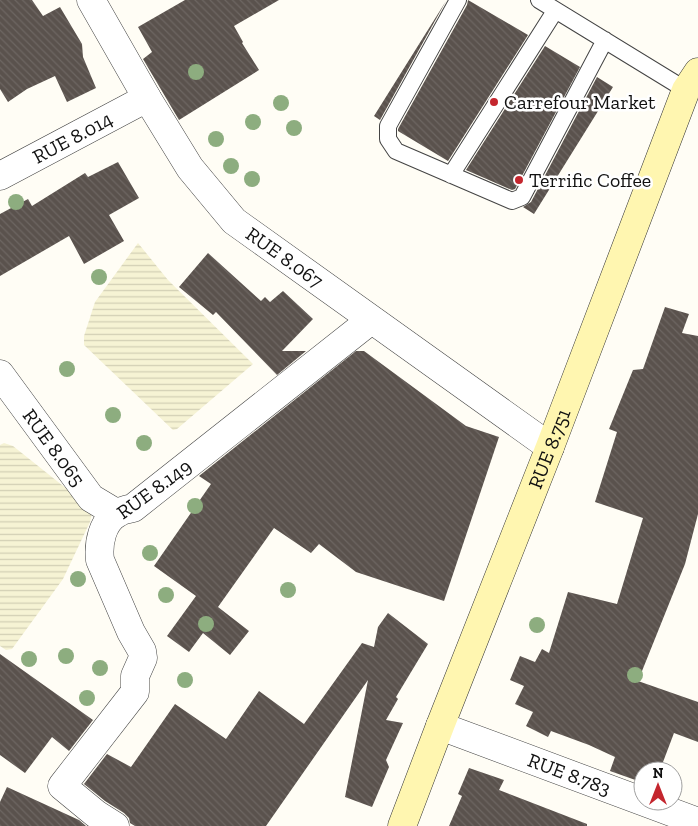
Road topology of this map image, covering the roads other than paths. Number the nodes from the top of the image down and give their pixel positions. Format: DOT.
graph roads {
  1 [pos="91,0"];
  2 [pos="458,0"];
  3 [pos="539,0"];
  4 [pos="555,11"];
  5 [pos="605,40"];
  6 [pos="692,81"];
  7 [pos="147,98"];
  8 [pos="451,175"];
  9 [pos="0,176"];
  10 [pos="371,320"];
  11 [pos="0,374"];
  12 [pos="550,447"];
  13 [pos="116,513"];
  14 [pos="440,726"];
  15 [pos="698,822"];
  16 [pos="115,826"];
  17 [pos="402,826"];
  1 -- 7 [label="street, RUE 8.067"];
  2 -- 8 [label="lane"];
  3 -- 4 [label="lane"];
  4 -- 5 [label="lane"];
  4 -- 8 [label="lane"];
  5 -- 6 [label="lane"];
  5 -- 8 [label="lane"];
  6 -- 12 [label="main road, RUE 8.751"];
  7 -- 9 [label="street, RUE 8.014"];
  7 -- 10 [label="street, RUE 8.067"];
  10 -- 12 [label="street, RUE 8.067"];
  10 -- 13 [label="street, RUE 8.149"];
  11 -- 13 [label="street, RUE 8.065"];
  12 -- 14 [label="main road, RUE 8.751"];
  13 -- 16 [label="street, RUE 8.149"];
  14 -- 15 [label="street, RUE 8.783"];
  14 -- 17 [label="main road, RUE 8.751"];
}
